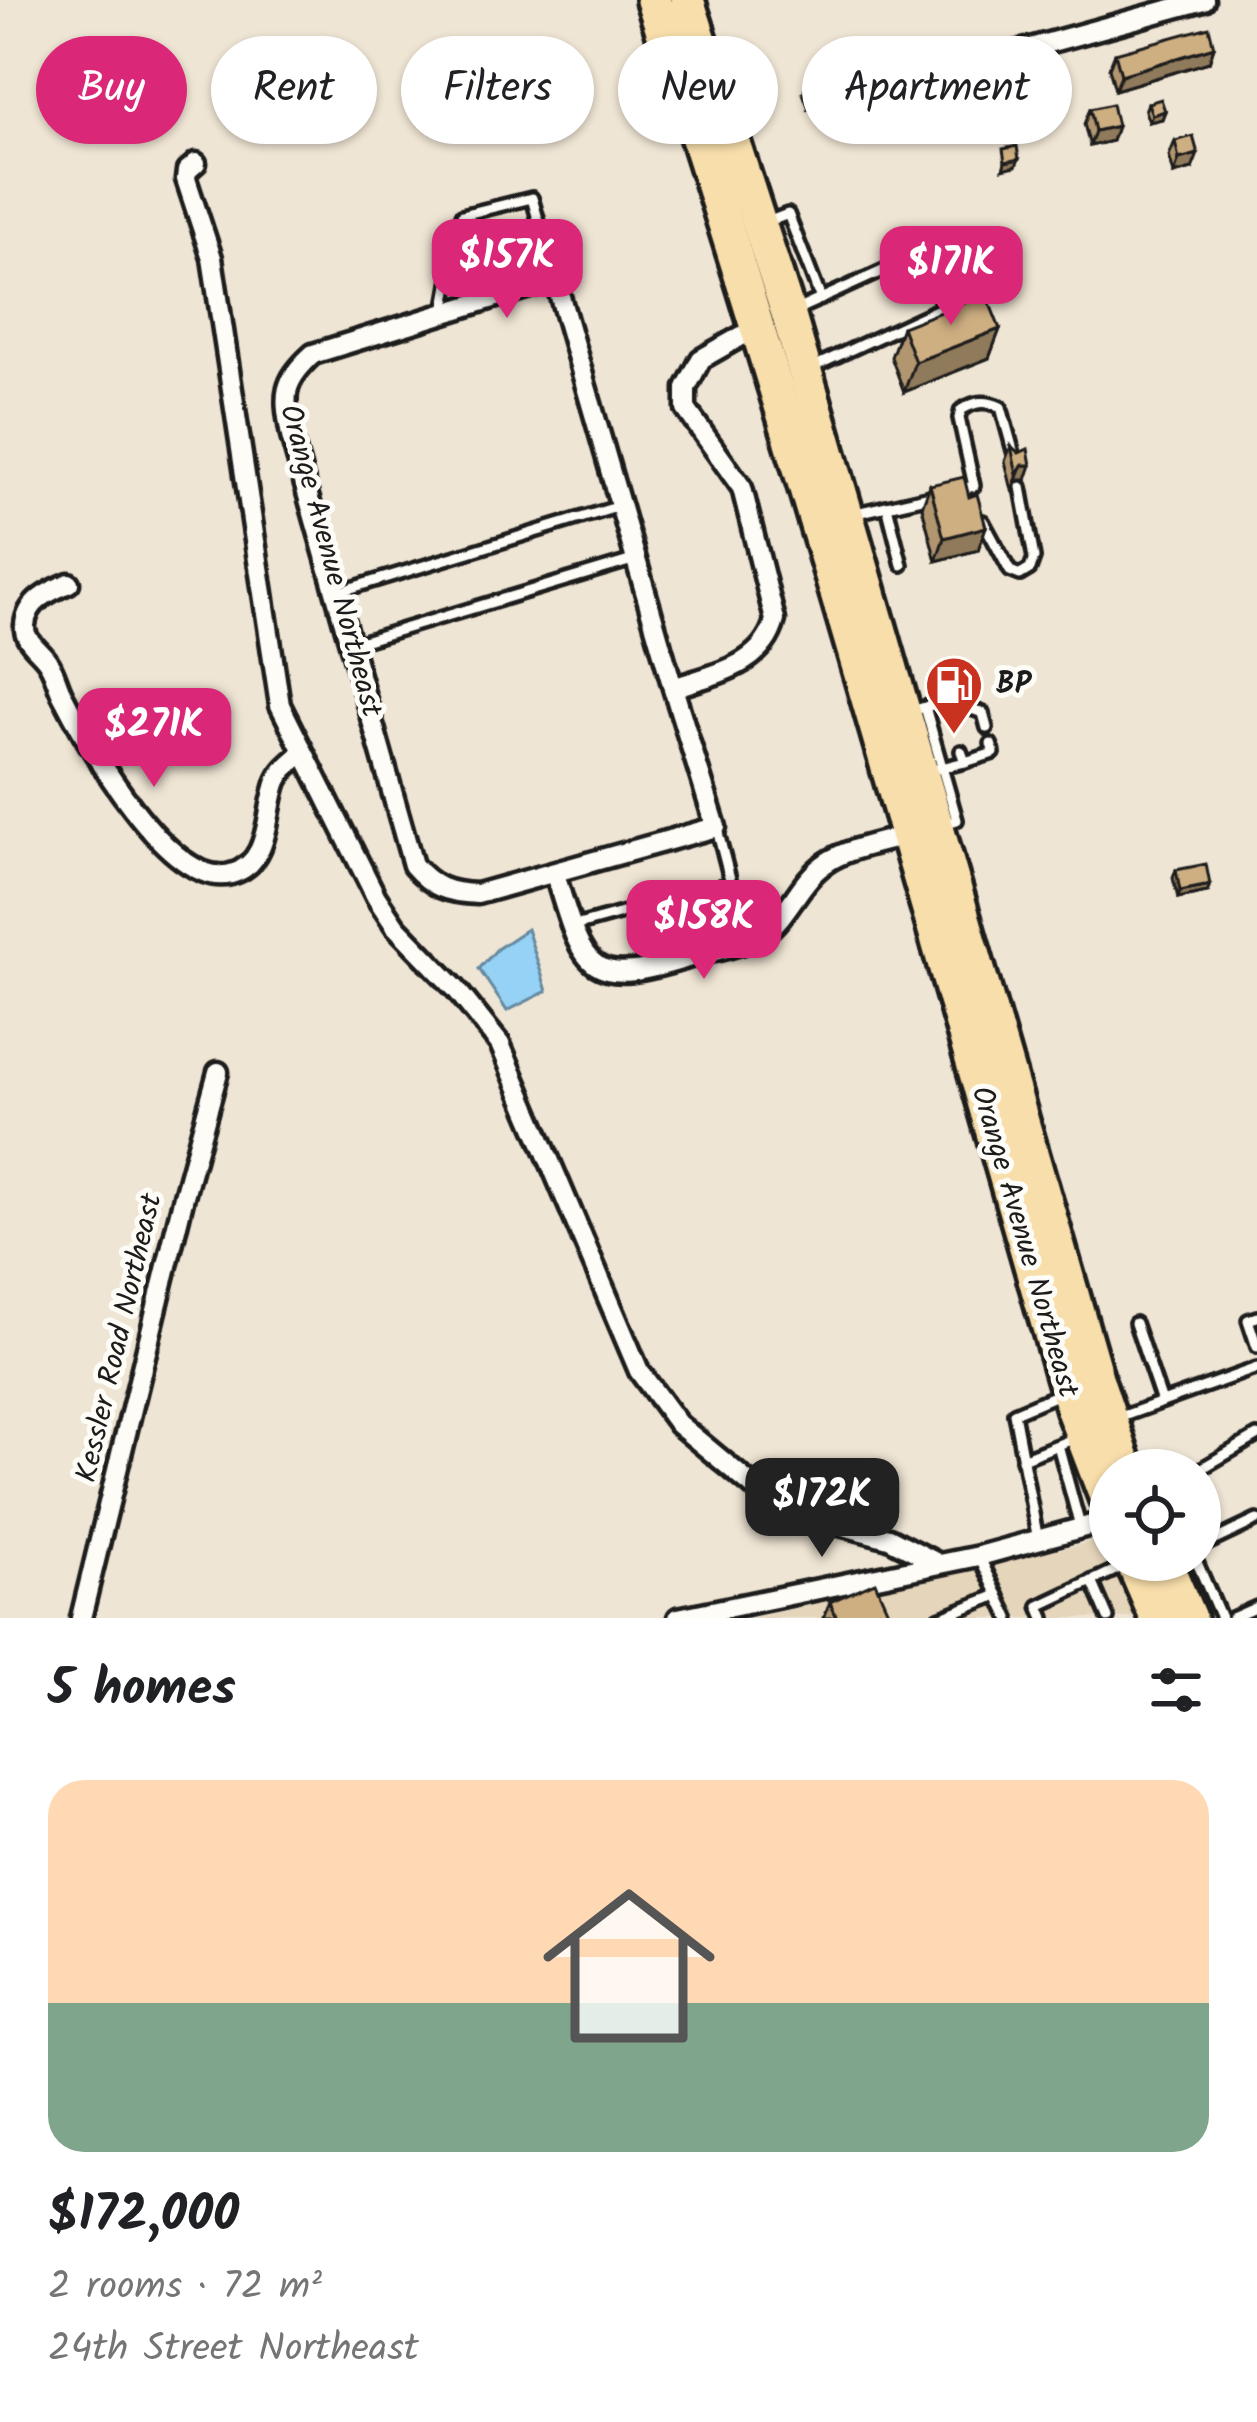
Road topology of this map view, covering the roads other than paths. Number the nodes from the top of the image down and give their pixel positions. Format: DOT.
graph roads {
  1 [pos="653,0"];
  2 [pos="687,0"];
  3 [pos="1204,0"];
  4 [pos="1072,38"];
  5 [pos="196,163"];
  6 [pos="760,225"];
  7 [pos="555,279"];
  8 [pos="821,299"];
  9 [pos="444,312"];
  10 [pos="772,320"];
  11 [pos="805,372"];
  12 [pos="1015,459"];
  13 [pos="974,486"];
  14 [pos="1021,488"];
  15 [pos="620,506"];
  16 [pos="887,506"];
  17 [pos="847,515"];
  18 [pos="636,559"];
  19 [pos="902,565"];
  20 [pos="69,583"];
  21 [pos="335,593"];
  22 [pos="350,645"];
  23 [pos="673,688"];
  24 [pos="949,701"];
  25 [pos="914,710"];
  26 [pos="952,717"];
  27 [pos="987,728"];
  28 [pos="991,744"];
  29 [pos="301,754"];
  30 [pos="931,770"];
  31 [pos="716,827"];
  32 [pos="921,831"];
  33 [pos="554,874"];
  34 [pos="571,927"];
  35 [pos="218,1072"];
  36 [pos="1257,1317"];
  37 [pos="1135,1323"];
  38 [pos="1257,1347"];
  39 [pos="1257,1368"];
  40 [pos="1067,1390"];
  41 [pos="1162,1402"];
  42 [pos="1084,1434"];
  43 [pos="1257,1437"];
  44 [pos="1089,1449"];
  45 [pos="1102,1449"];
  46 [pos="1221,1457"];
  47 [pos="1022,1459"];
  48 [pos="1257,1520"];
  49 [pos="1089,1527"];
  50 [pos="1081,1529"];
  51 [pos="1221,1537"];
  52 [pos="1038,1540"];
  53 [pos="979,1556"];
  54 [pos="939,1564"];
  55 [pos="1092,1581"];
  56 [pos="1148,1581"];
  57 [pos="1159,1581"];
  58 [pos="1205,1581"];
  59 [pos="998,1595"];
  60 [pos="1257,1607"];
  61 [pos="1042,1612"];
  62 [pos="686,1617"];
  63 [pos="81,1618"];
  64 [pos="939,1618"];
  65 [pos="1009,1618"];
  66 [pos="1108,1618"];
  67 [pos="1157,1618"];
  68 [pos="1189,1618"];
  69 [pos="1221,1618"];
  70 [pos="1232,1618"];
  1 -- 10 [label="highway, Orange Avenue Northeast"];
  2 -- 6 [label="highway, Orange Avenue Northeast"];
  3 -- 4 [label="street"];
  5 -- 29 [label="street"];
  6 -- 8 [label="lane"];
  6 -- 10 [label="highway, Orange Avenue Northeast"];
  7 -- 9 [label="street, Orange Avenue Northeast"];
  7 -- 9 [label="lane"];
  7 -- 15 [label="street"];
  8 -- 10 [label="lane"];
  8 -- 11 [label="lane"];
  9 -- 21 [label="street, Orange Avenue Northeast"];
  10 -- 11 [label="highway, Orange Avenue Northeast"];
  10 -- 23 [label="street"];
  10 -- 32 [label="highway, Orange Avenue Northeast"];
  11 -- 17 [label="highway, Orange Avenue Northeast"];
  12 -- 13 [label="lane"];
  13 -- 14 [label="lane"];
  13 -- 16 [label="lane"];
  15 -- 18 [label="street"];
  15 -- 21 [label="lane"];
  16 -- 17 [label="lane"];
  16 -- 19 [label="lane"];
  17 -- 25 [label="highway, Orange Avenue Northeast"];
  18 -- 22 [label="lane"];
  18 -- 23 [label="street"];
  20 -- 29 [label="street"];
  21 -- 22 [label="street, Orange Avenue Northeast"];
  22 -- 33 [label="street, Orange Avenue Northeast"];
  23 -- 31 [label="street"];
  24 -- 25 [label="lane"];
  24 -- 26 [label="lane"];
  24 -- 27 [label="lane"];
  25 -- 30 [label="highway, Orange Avenue Northeast"];
  28 -- 30 [label="lane"];
  29 -- 54 [label="street"];
  30 -- 32 [label="highway, Orange Avenue Northeast"];
  31 -- 33 [label="street, Orange Avenue Northeast"];
  31 -- 34 [label="lane"];
  32 -- 34 [label="street"];
  32 -- 40 [label="highway, Orange Avenue Northeast"];
  32 -- 42 [label="highway, Orange Avenue Northeast"];
  33 -- 34 [label="street"];
  35 -- 63 [label="street, Kessler Road Northeast"];
  36 -- 38 [label="lane"];
  37 -- 41 [label="lane"];
  39 -- 41 [label="lane"];
  40 -- 42 [label="highway, Orange Avenue Northeast"];
  40 -- 47 [label="lane"];
  41 -- 42 [label="lane"];
  42 -- 44 [label="highway, Orange Avenue Northeast"];
  42 -- 45 [label="highway, Orange Avenue Northeast"];
  42 -- 47 [label="lane"];
  42 -- 50 [label="lane"];
  43 -- 46 [label="lane"];
  47 -- 52 [label="lane"];
  48 -- 51 [label="lane"];
  49 -- 50 [label="street"];
  50 -- 52 [label="street"];
  52 -- 53 [label="street"];
  53 -- 54 [label="street"];
  53 -- 59 [label="lane"];
  54 -- 62 [label="street"];
  55 -- 61 [label="lane"];
  55 -- 66 [label="lane"];
  56 -- 67 [label="highway"];
  57 -- 68 [label="highway"];
  58 -- 69 [label="lane"];
  59 -- 64 [label="lane"];
  59 -- 65 [label="lane"];
  60 -- 70 [label="lane"];
}
